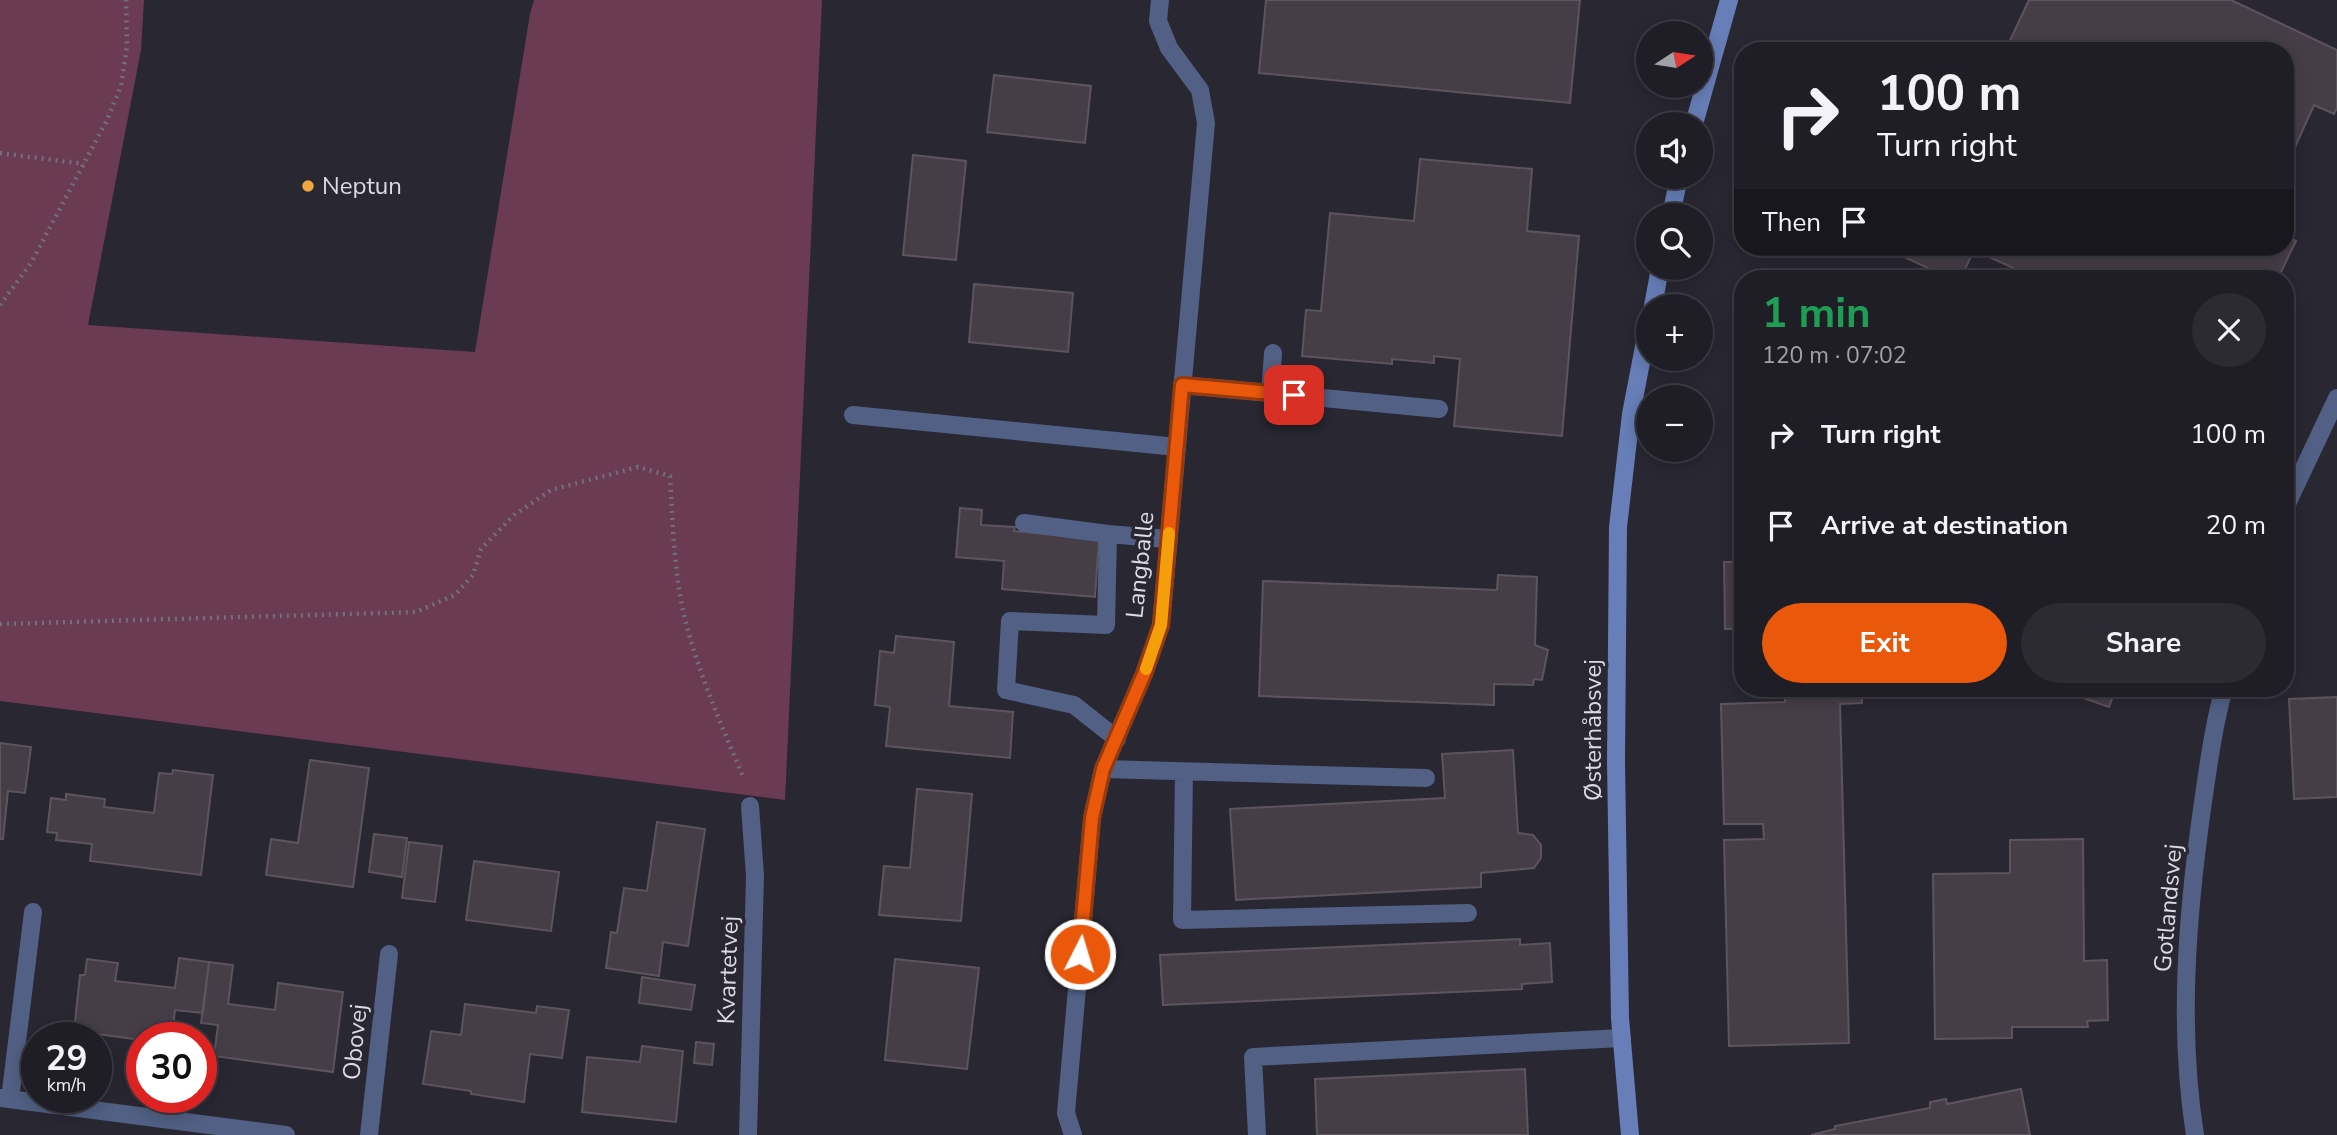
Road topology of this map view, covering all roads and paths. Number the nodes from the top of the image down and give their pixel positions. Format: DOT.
graph roads {
  1 [pos="126,0"];
  2 [pos="1160,0"];
  3 [pos="1729,0"];
  4 [pos="1697,112"];
  5 [pos="0,152"];
  6 [pos="84,164"];
  7 [pos="0,305"];
  8 [pos="1273,353"];
  9 [pos="1639,371"];
  10 [pos="1182,385"];
  11 [pos="1270,393"];
  12 [pos="2337,398"];
  13 [pos="1439,409"];
  14 [pos="853,415"];
  15 [pos="1177,447"];
  16 [pos="2294,489"];
  17 [pos="1024,523"];
  18 [pos="1108,534"];
  19 [pos="1168,539"];
  20 [pos="0,624"];
  21 [pos="2222,697"];
  22 [pos="1117,739"];
  23 [pos="1103,769"];
  24 [pos="1184,772"];
  25 [pos="1426,778"];
  26 [pos="750,806"];
  27 [pos="33,912"];
  28 [pos="1468,913"];
  29 [pos="389,954"];
  30 [pos="1622,1038"];
  31 [pos="5,1099"];
  32 [pos="286,1135"];
  33 [pos="369,1135"];
  34 [pos="748,1135"];
  35 [pos="1073,1135"];
  36 [pos="1257,1135"];
  37 [pos="1630,1135"];
  38 [pos="2195,1135"];
  1 -- 6 [label="path"];
  2 -- 10 [label="street, Langballe"];
  3 -- 4 [label="street"];
  5 -- 6 [label="path"];
  6 -- 7 [label="path"];
  8 -- 11 [label="street"];
  9 -- 30 [label="street, Østerhåbsvej"];
  10 -- 11 [label="street"];
  10 -- 15 [label="street, Langballe"];
  11 -- 13 [label="street"];
  12 -- 16 [label="street"];
  14 -- 15 [label="street"];
  15 -- 19 [label="street, Langballe"];
  17 -- 18 [label="street"];
  18 -- 19 [label="street"];
  18 -- 22 [label="street"];
  19 -- 22 [label="street, Langballe"];
  20 -- 26 [label="path"];
  21 -- 38 [label="street, Gotlandsvej"];
  22 -- 23 [label="street, Langballe"];
  23 -- 24 [label="street"];
  23 -- 35 [label="street, Langballe"];
  24 -- 25 [label="street"];
  24 -- 28 [label="street"];
  26 -- 34 [label="street, Kvartetvej"];
  27 -- 31 [label="street"];
  29 -- 33 [label="street, Obovej"];
  30 -- 36 [label="street"];
  30 -- 37 [label="street, Østerhåbsvej"];
  31 -- 32 [label="street"];
}
